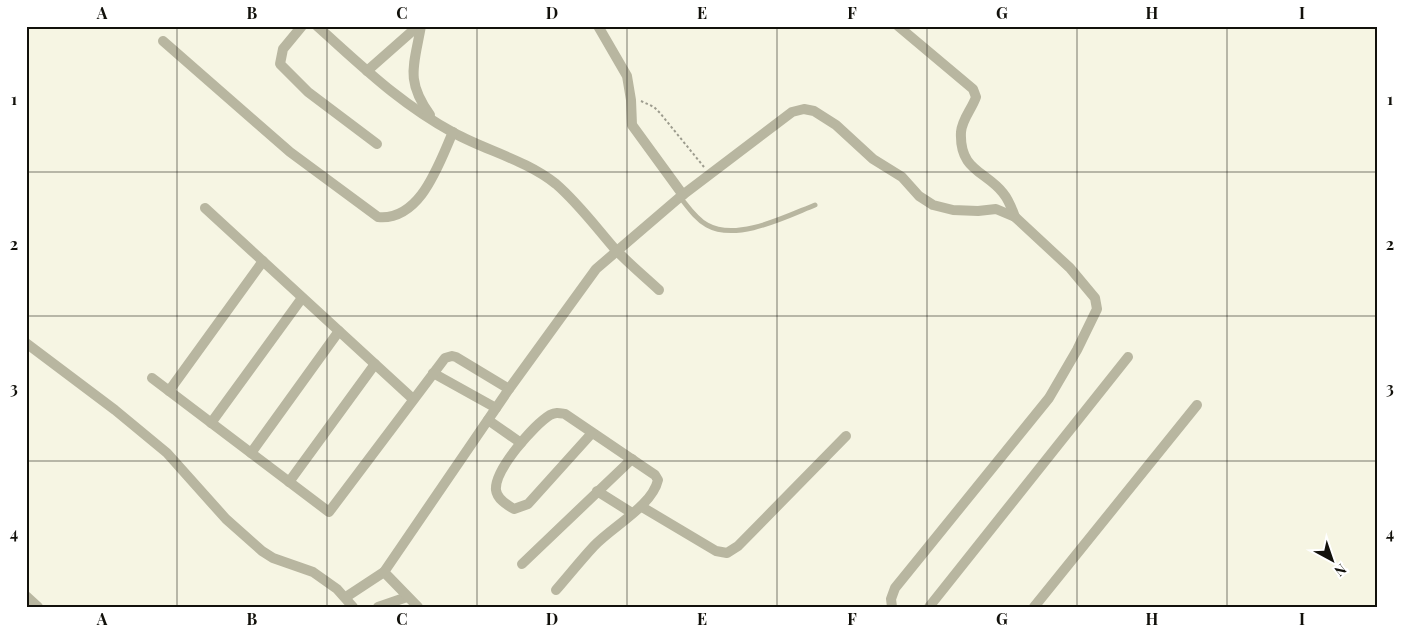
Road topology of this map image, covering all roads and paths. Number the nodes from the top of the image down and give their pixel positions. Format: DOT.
graph roads {
  1 [pos="302,26"];
  2 [pos="317,26"];
  3 [pos="419,26"];
  4 [pos="598,26"];
  5 [pos="898,26"];
  6 [pos="163,41"];
  7 [pos="367,72"];
  8 [pos="631,100"];
  9 [pos="432,118"];
  10 [pos="453,132"];
  11 [pos="377,144"];
  12 [pos="710,174"];
  13 [pos="681,196"];
  14 [pos="815,205"];
  15 [pos="205,208"];
  16 [pos="1015,217"];
  17 [pos="616,250"];
  18 [pos="263,262"];
  19 [pos="659,290"];
  20 [pos="302,298"];
  21 [pos="339,331"];
  22 [pos="26,343"];
  23 [pos="1128,357"];
  24 [pos="375,364"];
  25 [pos="433,374"];
  26 [pos="152,378"];
  27 [pos="509,389"];
  28 [pos="169,391"];
  29 [pos="414,399"];
  30 [pos="1197,405"];
  31 [pos="496,408"];
  32 [pos="488,420"];
  33 [pos="212,423"];
  34 [pos="592,433"];
  35 [pos="846,436"];
  36 [pos="521,444"];
  37 [pos="251,453"];
  38 [pos="632,459"];
  39 [pos="290,482"];
  40 [pos="597,492"];
  41 [pos="642,507"];
  42 [pos="632,513"];
  43 [pos="522,564"];
  44 [pos="384,572"];
  45 [pos="556,590"];
  46 [pos="26,596"];
  47 [pos="346,597"];
  48 [pos="407,597"];
  49 [pos="38,607"];
  50 [pos="353,607"];
  51 [pos="378,607"];
  52 [pos="418,607"];
  53 [pos="892,607"];
  54 [pos="929,607"];
  55 [pos="1034,607"];
  1 -- 11 [label="street"];
  2 -- 7 [label="street"];
  3 -- 7 [label="street"];
  3 -- 9 [label="street"];
  4 -- 8 [label="street"];
  5 -- 16 [label="street"];
  6 -- 10 [label="street"];
  7 -- 9 [label="street"];
  8 -- 12 [label="path"];
  8 -- 13 [label="street"];
  9 -- 10 [label="street"];
  10 -- 17 [label="street"];
  12 -- 13 [label="street"];
  12 -- 16 [label="street"];
  13 -- 14 [label="lane"];
  13 -- 17 [label="street"];
  15 -- 18 [label="street"];
  16 -- 53 [label="street"];
  17 -- 19 [label="street"];
  17 -- 27 [label="street"];
  18 -- 20 [label="street"];
  18 -- 28 [label="street"];
  20 -- 21 [label="street"];
  20 -- 33 [label="street"];
  21 -- 24 [label="street"];
  21 -- 37 [label="street"];
  22 -- 47 [label="street"];
  23 -- 54 [label="street"];
  24 -- 29 [label="street"];
  24 -- 39 [label="street"];
  25 -- 27 [label="street"];
  25 -- 29 [label="street"];
  25 -- 31 [label="street"];
  26 -- 28 [label="street"];
  27 -- 31 [label="street"];
  28 -- 33 [label="street"];
  29 -- 39 [label="street"];
  30 -- 55 [label="street"];
  31 -- 32 [label="street"];
  32 -- 36 [label="street"];
  32 -- 44 [label="street"];
  33 -- 37 [label="street"];
  34 -- 36 [label="street"];
  34 -- 36 [label="street"];
  34 -- 38 [label="street"];
  35 -- 41 [label="street"];
  37 -- 39 [label="street"];
  38 -- 40 [label="street"];
  38 -- 41 [label="street"];
  40 -- 42 [label="street"];
  40 -- 43 [label="street"];
  41 -- 42 [label="street"];
  42 -- 45 [label="street"];
  44 -- 47 [label="street"];
  44 -- 48 [label="street"];
  46 -- 49 [label="street"];
  47 -- 50 [label="street"];
  48 -- 51 [label="street"];
  48 -- 52 [label="street"];
}
